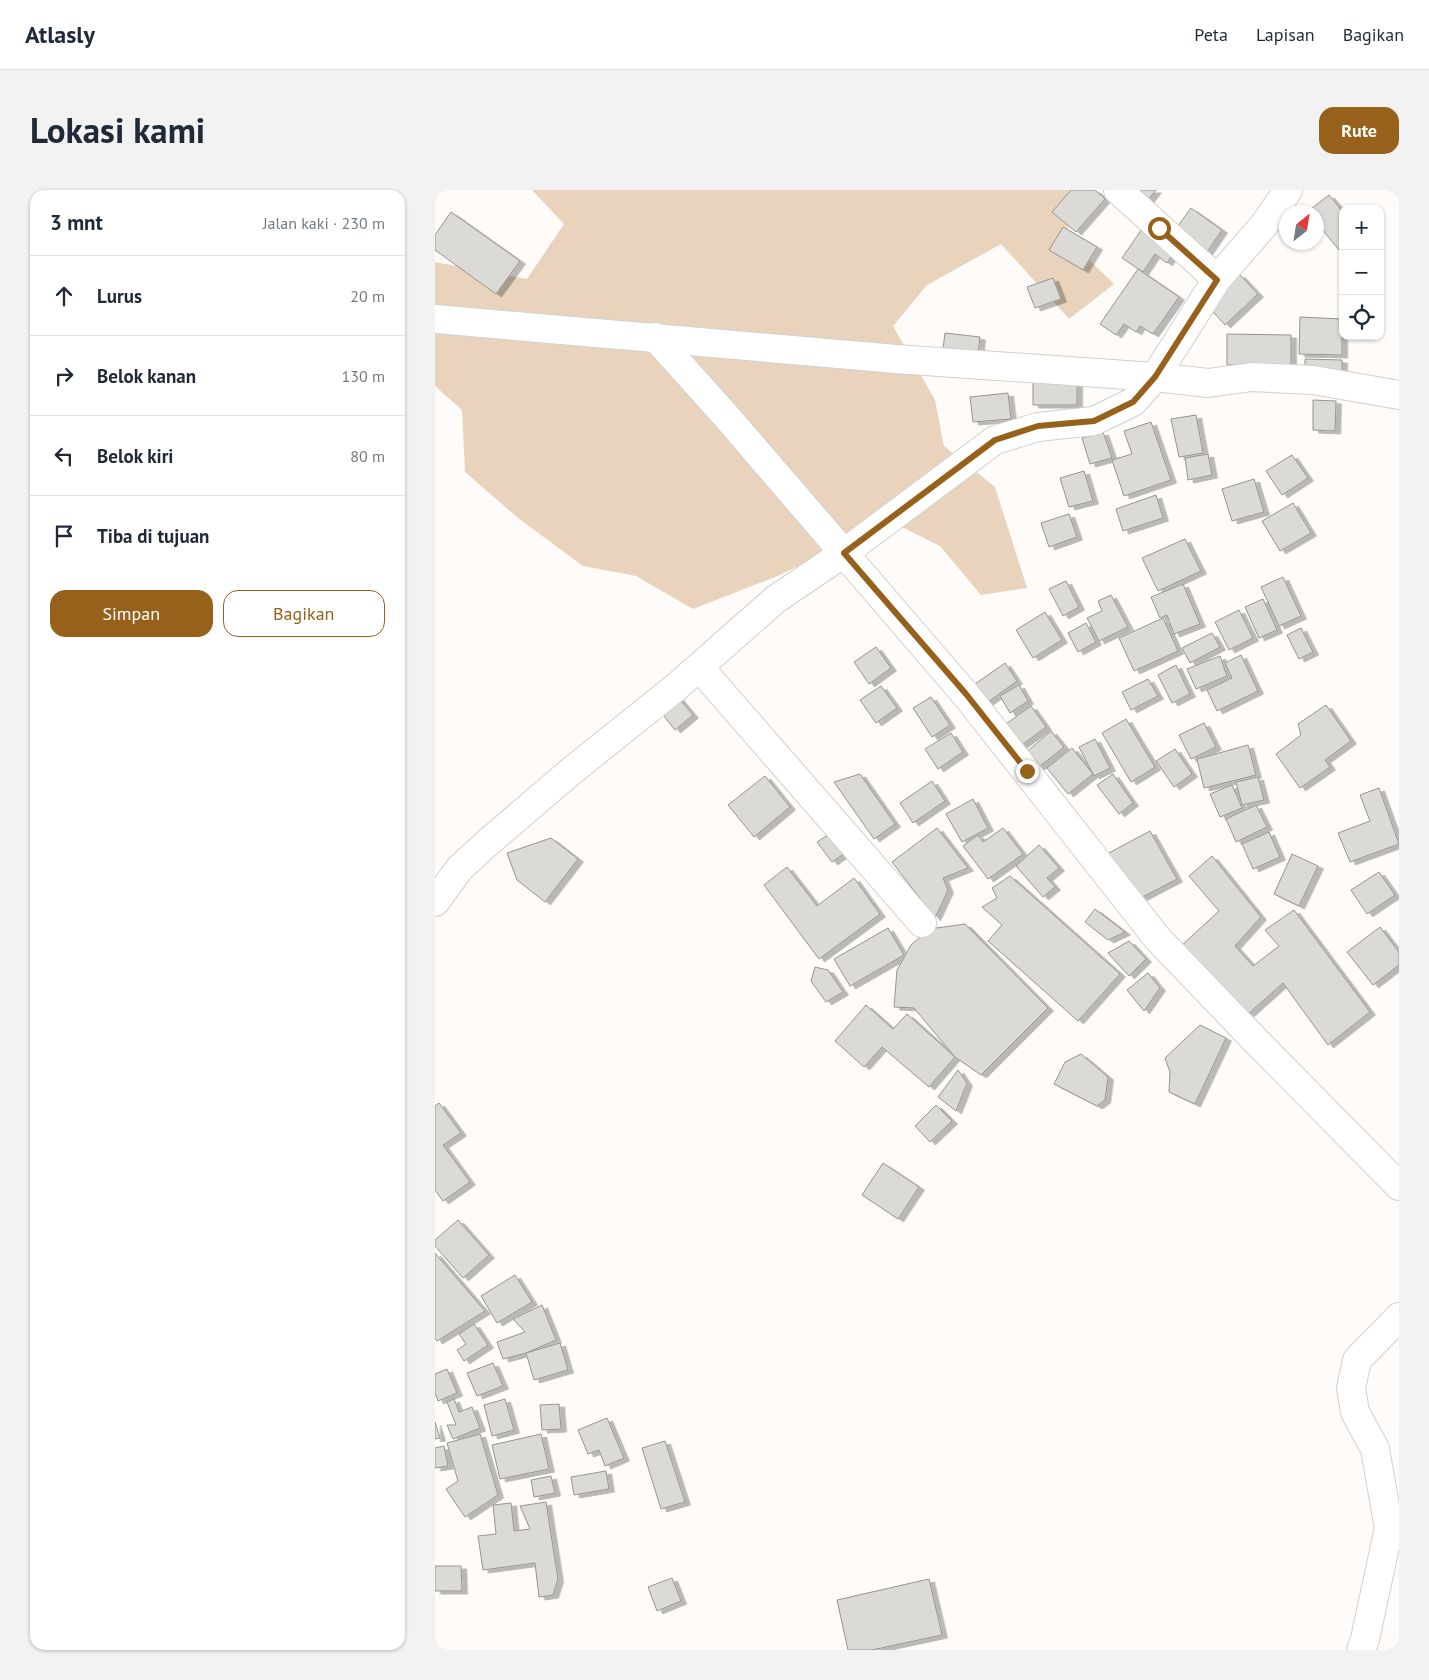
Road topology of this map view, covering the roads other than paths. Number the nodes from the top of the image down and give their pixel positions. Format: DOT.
graph roads {
  1 [pos="1118,190"];
  2 [pos="1288,190"];
  3 [pos="1217,280"];
  4 [pos="435,319"];
  5 [pos="655,338"];
  6 [pos="1155,377"];
  7 [pos="1399,395"];
  8 [pos="844,553"];
  9 [pos="699,667"];
  10 [pos="435,902"];
  11 [pos="922,923"];
  12 [pos="1399,1186"];
  13 [pos="1399,1317"];
  14 [pos="1361,1650"];
  1 -- 3 [label="street"];
  2 -- 3 [label="street"];
  3 -- 6 [label="street"];
  4 -- 5 [label="street"];
  5 -- 6 [label="street"];
  5 -- 8 [label="street"];
  6 -- 7 [label="street"];
  6 -- 8 [label="street"];
  8 -- 9 [label="street"];
  8 -- 12 [label="street"];
  9 -- 10 [label="street"];
  9 -- 11 [label="street"];
  13 -- 14 [label="street"];
}
